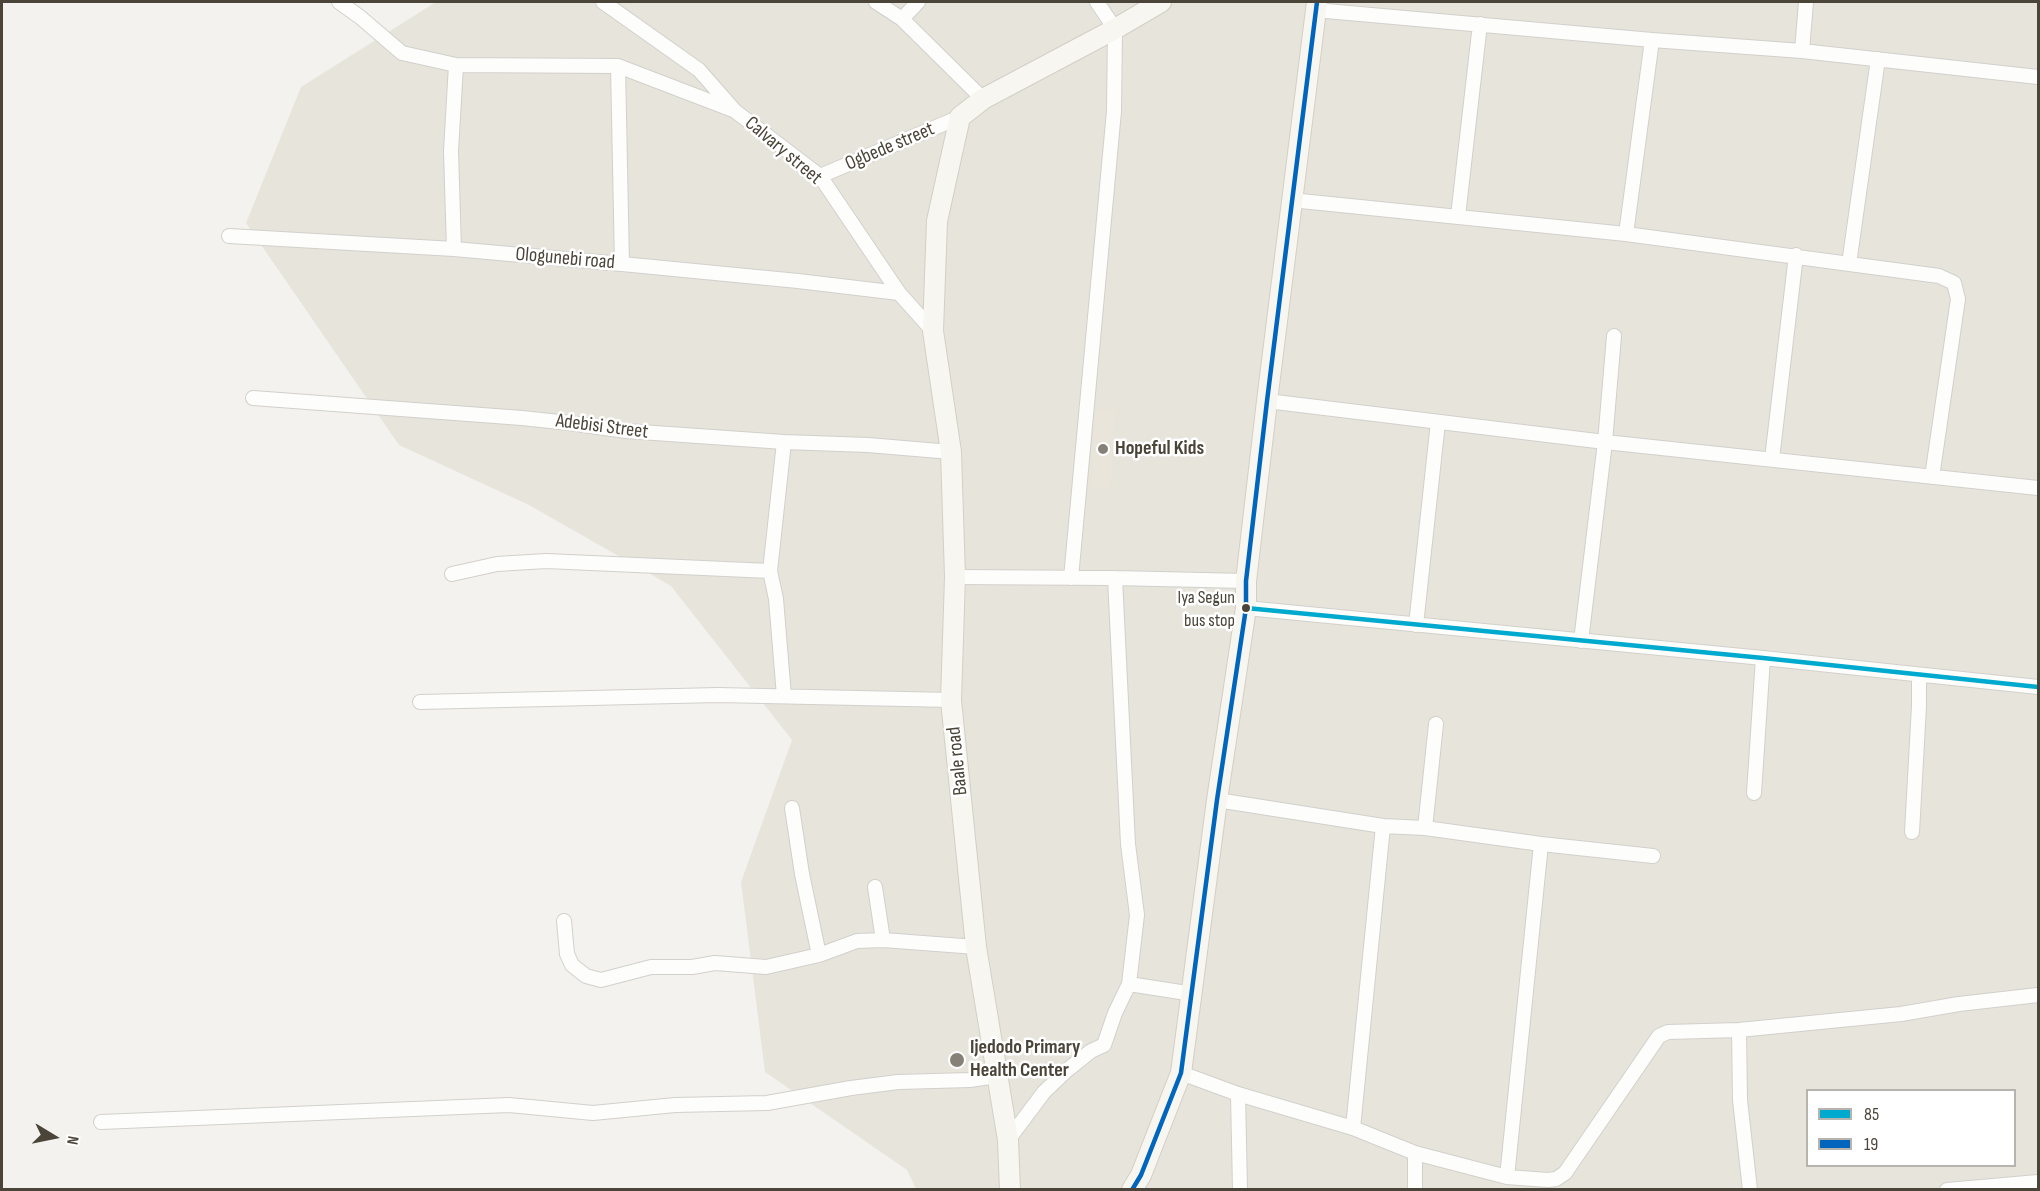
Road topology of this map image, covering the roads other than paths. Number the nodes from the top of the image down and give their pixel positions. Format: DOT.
graph roads {
  1 [pos="339,2"];
  2 [pos="603,2"];
  3 [pos="876,2"];
  4 [pos="918,2"];
  5 [pos="1096,2"];
  6 [pos="1161,2"];
  7 [pos="1806,2"];
  8 [pos="1316,6"];
  9 [pos="902,19"];
  10 [pos="1480,24"];
  11 [pos="1115,28"];
  12 [pos="1652,40"];
  13 [pos="1802,51"];
  14 [pos="1878,59"];
  15 [pos="456,65"];
  16 [pos="618,66"];
  17 [pos="2038,77"];
  18 [pos="983,99"];
  19 [pos="735,111"];
  20 [pos="960,117"];
  21 [pos="820,176"];
  22 [pos="1291,200"];
  23 [pos="1458,216"];
  24 [pos="1626,234"];
  25 [pos="229,236"];
  26 [pos="454,249"];
  27 [pos="1796,255"];
  28 [pos="622,264"];
  29 [pos="1849,264"];
  30 [pos="899,293"];
  31 [pos="933,331"];
  32 [pos="1614,336"];
  33 [pos="254,398"];
  34 [pos="1267,401"];
  35 [pos="1437,422"];
  36 [pos="784,442"];
  37 [pos="1605,442"];
  38 [pos="951,452"];
  39 [pos="1772,459"];
  40 [pos="1932,477"];
  41 [pos="2038,488"];
  42 [pos="770,572"];
  43 [pos="452,574"];
  44 [pos="955,578"];
  45 [pos="1071,578"];
  46 [pos="1115,578"];
  47 [pos="1246,581"];
  48 [pos="1246,608"];
  49 [pos="1416,625"];
  50 [pos="1581,641"];
  51 [pos="1763,658"];
  52 [pos="1919,675"];
  53 [pos="2038,687"];
  54 [pos="784,696"];
  55 [pos="951,700"];
  56 [pos="420,702"];
  57 [pos="1436,724"];
  58 [pos="1755,793"];
  59 [pos="1217,800"];
  60 [pos="792,808"];
  61 [pos="1383,826"];
  62 [pos="1425,828"];
  63 [pos="1912,832"];
  64 [pos="1542,844"];
  65 [pos="1653,856"];
  66 [pos="875,887"];
  67 [pos="564,921"];
  68 [pos="883,940"];
  69 [pos="976,947"];
  70 [pos="819,955"];
  71 [pos="1129,984"];
  72 [pos="1193,994"];
  73 [pos="2038,995"];
  74 [pos="1739,1029"];
  75 [pos="1181,1073"];
  76 [pos="996,1076"];
  77 [pos="1238,1094"];
  78 [pos="101,1122"];
  79 [pos="1353,1128"];
  80 [pos="1008,1140"];
  81 [pos="1415,1153"];
  82 [pos="1507,1176"];
  83 [pos="2038,1182"];
  84 [pos="1010,1190"];
  85 [pos="1132,1190"];
  86 [pos="1240,1190"];
  87 [pos="1415,1190"];
  88 [pos="1750,1190"];
  89 [pos="1947,1190"];
  1 -- 15 [label="street"];
  2 -- 19 [label="street, Calvary street"];
  3 -- 9 [label="street"];
  4 -- 9 [label="street"];
  5 -- 11 [label="street"];
  6 -- 11 [label="street"];
  7 -- 13 [label="street"];
  8 -- 10 [label="street"];
  8 -- 22 [label="street"];
  9 -- 18 [label="street"];
  10 -- 12 [label="street"];
  10 -- 23 [label="street"];
  11 -- 18 [label="street"];
  11 -- 45 [label="street"];
  12 -- 13 [label="street"];
  12 -- 24 [label="street"];
  13 -- 14 [label="street"];
  14 -- 17 [label="street"];
  14 -- 29 [label="street"];
  15 -- 16 [label="street"];
  15 -- 26 [label="street"];
  16 -- 19 [label="street"];
  16 -- 28 [label="street"];
  18 -- 20 [label="street"];
  19 -- 21 [label="street, Calvary street"];
  20 -- 21 [label="street, Ogbede street"];
  20 -- 31 [label="street, Baale road"];
  21 -- 30 [label="street, Calvary street"];
  22 -- 23 [label="street"];
  22 -- 34 [label="street"];
  23 -- 24 [label="street"];
  24 -- 27 [label="street"];
  25 -- 26 [label="street, Ologunebi road"];
  26 -- 28 [label="street, Ologunebi road"];
  27 -- 29 [label="street"];
  27 -- 39 [label="street"];
  28 -- 30 [label="street, Ologunebi road"];
  29 -- 40 [label="street"];
  30 -- 31 [label="street, Calvary street"];
  31 -- 38 [label="street, Baale road"];
  32 -- 37 [label="street"];
  33 -- 36 [label="street, Adebisi Street"];
  34 -- 35 [label="street"];
  34 -- 47 [label="street"];
  35 -- 37 [label="street"];
  35 -- 49 [label="street"];
  36 -- 38 [label="street, Adebisi Street"];
  36 -- 42 [label="street"];
  37 -- 39 [label="street"];
  37 -- 50 [label="street"];
  38 -- 44 [label="street, Baale road"];
  39 -- 40 [label="street"];
  40 -- 41 [label="street"];
  42 -- 43 [label="street"];
  42 -- 54 [label="street"];
  44 -- 45 [label="street"];
  44 -- 55 [label="street, Baale road"];
  45 -- 46 [label="street"];
  46 -- 47 [label="street"];
  46 -- 71 [label="street"];
  47 -- 48 [label="street"];
  48 -- 49 [label="street"];
  48 -- 59 [label="street"];
  49 -- 50 [label="street"];
  50 -- 51 [label="street"];
  51 -- 52 [label="street"];
  51 -- 58 [label="street"];
  52 -- 53 [label="street"];
  52 -- 63 [label="street"];
  54 -- 55 [label="street"];
  54 -- 56 [label="street"];
  55 -- 69 [label="street, Baale road"];
  57 -- 62 [label="street"];
  59 -- 61 [label="street"];
  59 -- 72 [label="street"];
  60 -- 70 [label="street"];
  61 -- 62 [label="street"];
  61 -- 79 [label="street"];
  62 -- 64 [label="street"];
  64 -- 65 [label="street"];
  64 -- 82 [label="street"];
  66 -- 68 [label="street"];
  67 -- 70 [label="street"];
  68 -- 69 [label="street"];
  68 -- 70 [label="street"];
  69 -- 76 [label="street, Baale road"];
  71 -- 72 [label="street"];
  71 -- 80 [label="street"];
  72 -- 75 [label="street"];
  73 -- 74 [label="street"];
  74 -- 82 [label="street"];
  74 -- 88 [label="street"];
  75 -- 77 [label="street"];
  75 -- 85 [label="street"];
  76 -- 78 [label="street"];
  76 -- 80 [label="street, Baale road"];
  77 -- 79 [label="street"];
  77 -- 86 [label="street"];
  79 -- 81 [label="street"];
  80 -- 84 [label="street, Baale road"];
  81 -- 82 [label="street"];
  81 -- 87 [label="street"];
  83 -- 89 [label="street"];
}
